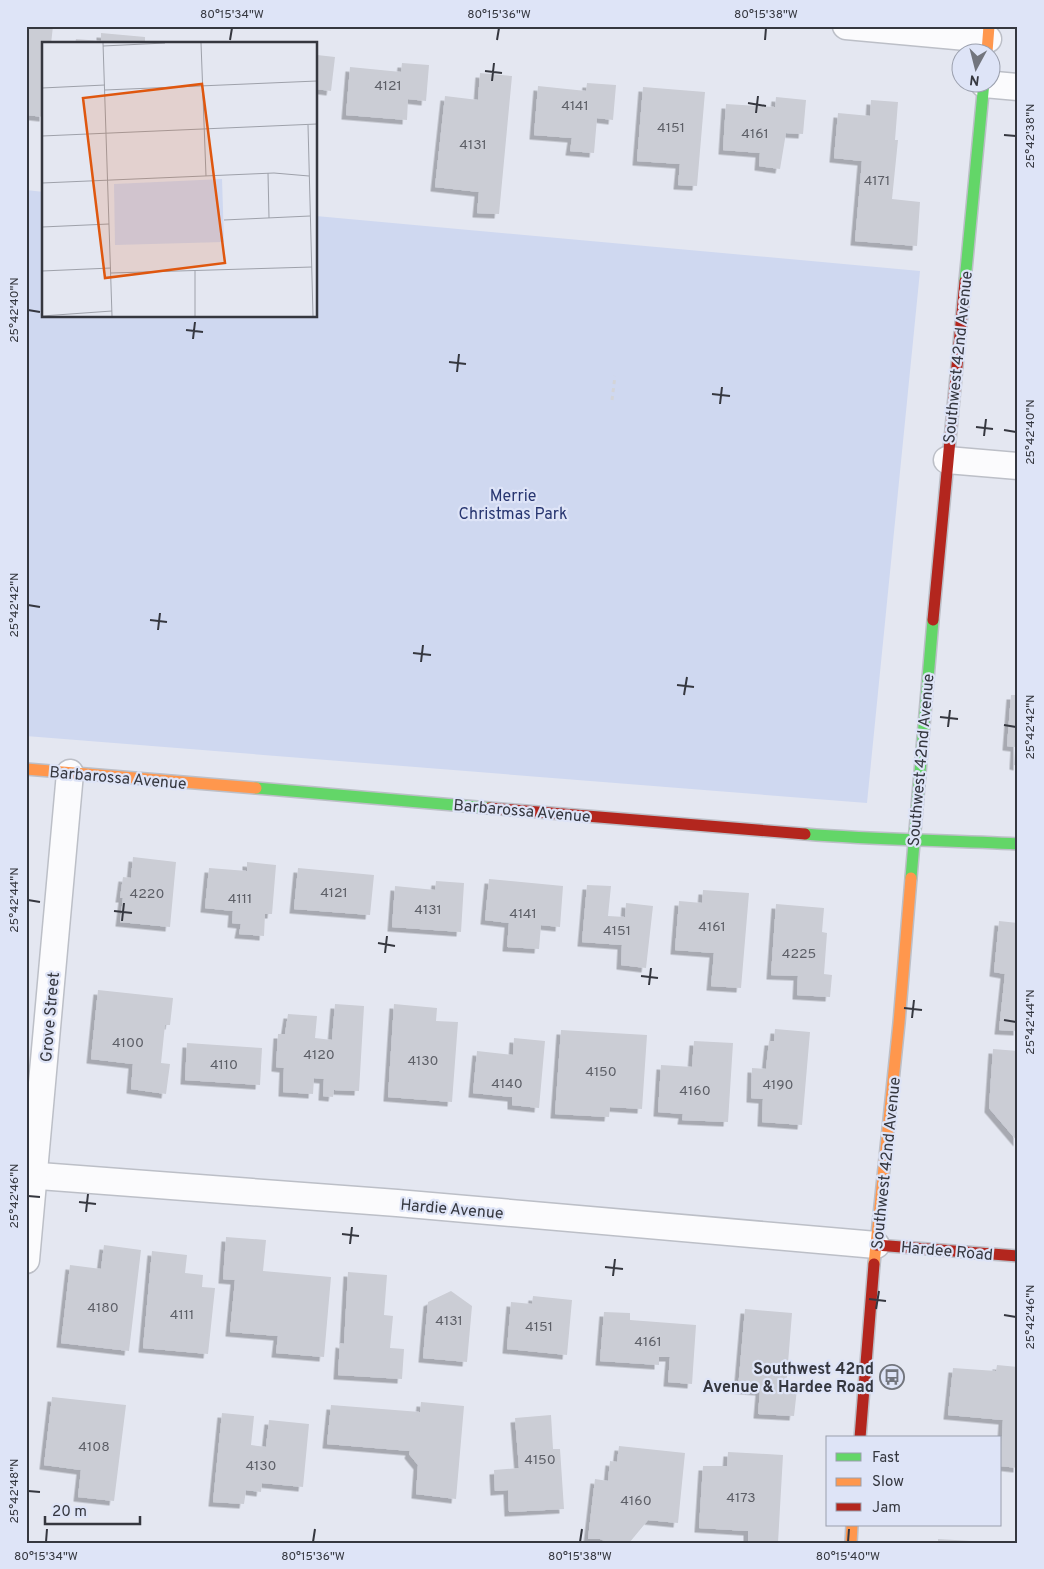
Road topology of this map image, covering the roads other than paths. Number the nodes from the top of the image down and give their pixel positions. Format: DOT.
graph roads {
  1 [pos="846,26"];
  2 [pos="988,39"];
  3 [pos="1002,85"];
  4 [pos="1018,87"];
  5 [pos="983,92"];
  6 [pos="947,460"];
  7 [pos="1018,466"];
  8 [pos="26,769"];
  9 [pos="70,773"];
  10 [pos="913,840"];
  11 [pos="1018,844"];
  12 [pos="31,1175"];
  13 [pos="876,1245"];
  14 [pos="1018,1256"];
  15 [pos="26,1260"];
  16 [pos="860,1436"];
  17 [pos="852,1526"];
  18 [pos="851,1543"];
  1 -- 2 [label="street"];
  3 -- 4 [label="street"];
  5 -- 6 [label="main road, Southwest 42nd Avenue"];
  6 -- 7 [label="street"];
  6 -- 10 [label="main road, Southwest 42nd Avenue"];
  8 -- 9 [label="main road, Barbarossa Avenue"];
  9 -- 10 [label="main road, Barbarossa Avenue"];
  9 -- 12 [label="street, Grove Street"];
  10 -- 11 [label="main road, Barbarossa Avenue"];
  10 -- 13 [label="main road, Southwest 42nd Avenue"];
  12 -- 13 [label="street, Hardie Avenue"];
  12 -- 15 [label="street, Grove Street"];
  13 -- 14 [label="main road, Hardee Road"];
  13 -- 16 [label="main road, Southwest 42nd Avenue"];
  17 -- 18 [label="main road"];
}
